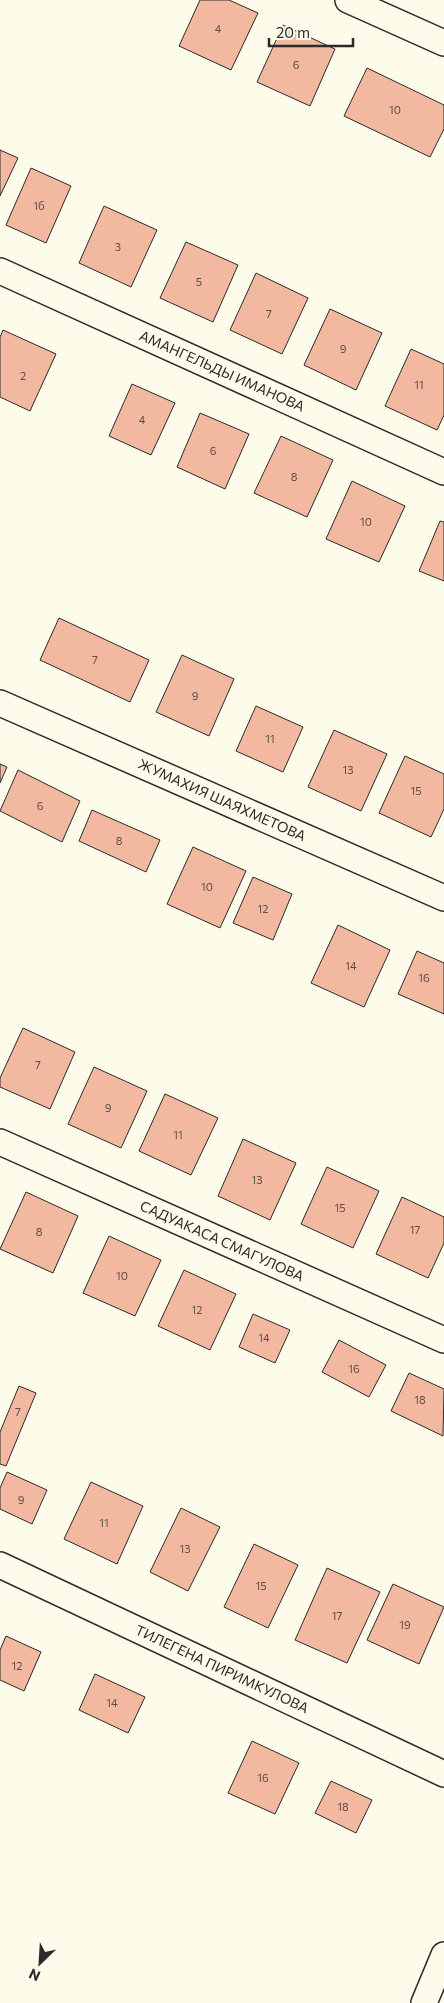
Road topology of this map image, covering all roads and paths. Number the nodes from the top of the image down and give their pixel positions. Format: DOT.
graph roads {
  1 [pos="348,0"];
  2 [pos="444,43"];
  3 [pos="0,270"];
  4 [pos="444,472"];
  5 [pos="0,703"];
  6 [pos="444,898"];
  7 [pos="0,1142"];
  8 [pos="444,1340"];
  9 [pos="0,1565"];
  10 [pos="444,1774"];
  11 [pos="444,1955"];
  12 [pos="424,2003"];
  1 -- 2 [label="street"];
  3 -- 4 [label="street, АМАНГЕЛЬДЫ ИМАНОВА"];
  5 -- 6 [label="street, ЖУМАХИЯ ШАЯХМЕТОВА"];
  7 -- 8 [label="street, САДУАКАСА СМАГУЛОВА"];
  9 -- 10 [label="street, ТИЛЕГЕНА ПИРИМКУЛОВА"];
  11 -- 12 [label="street"];
}
